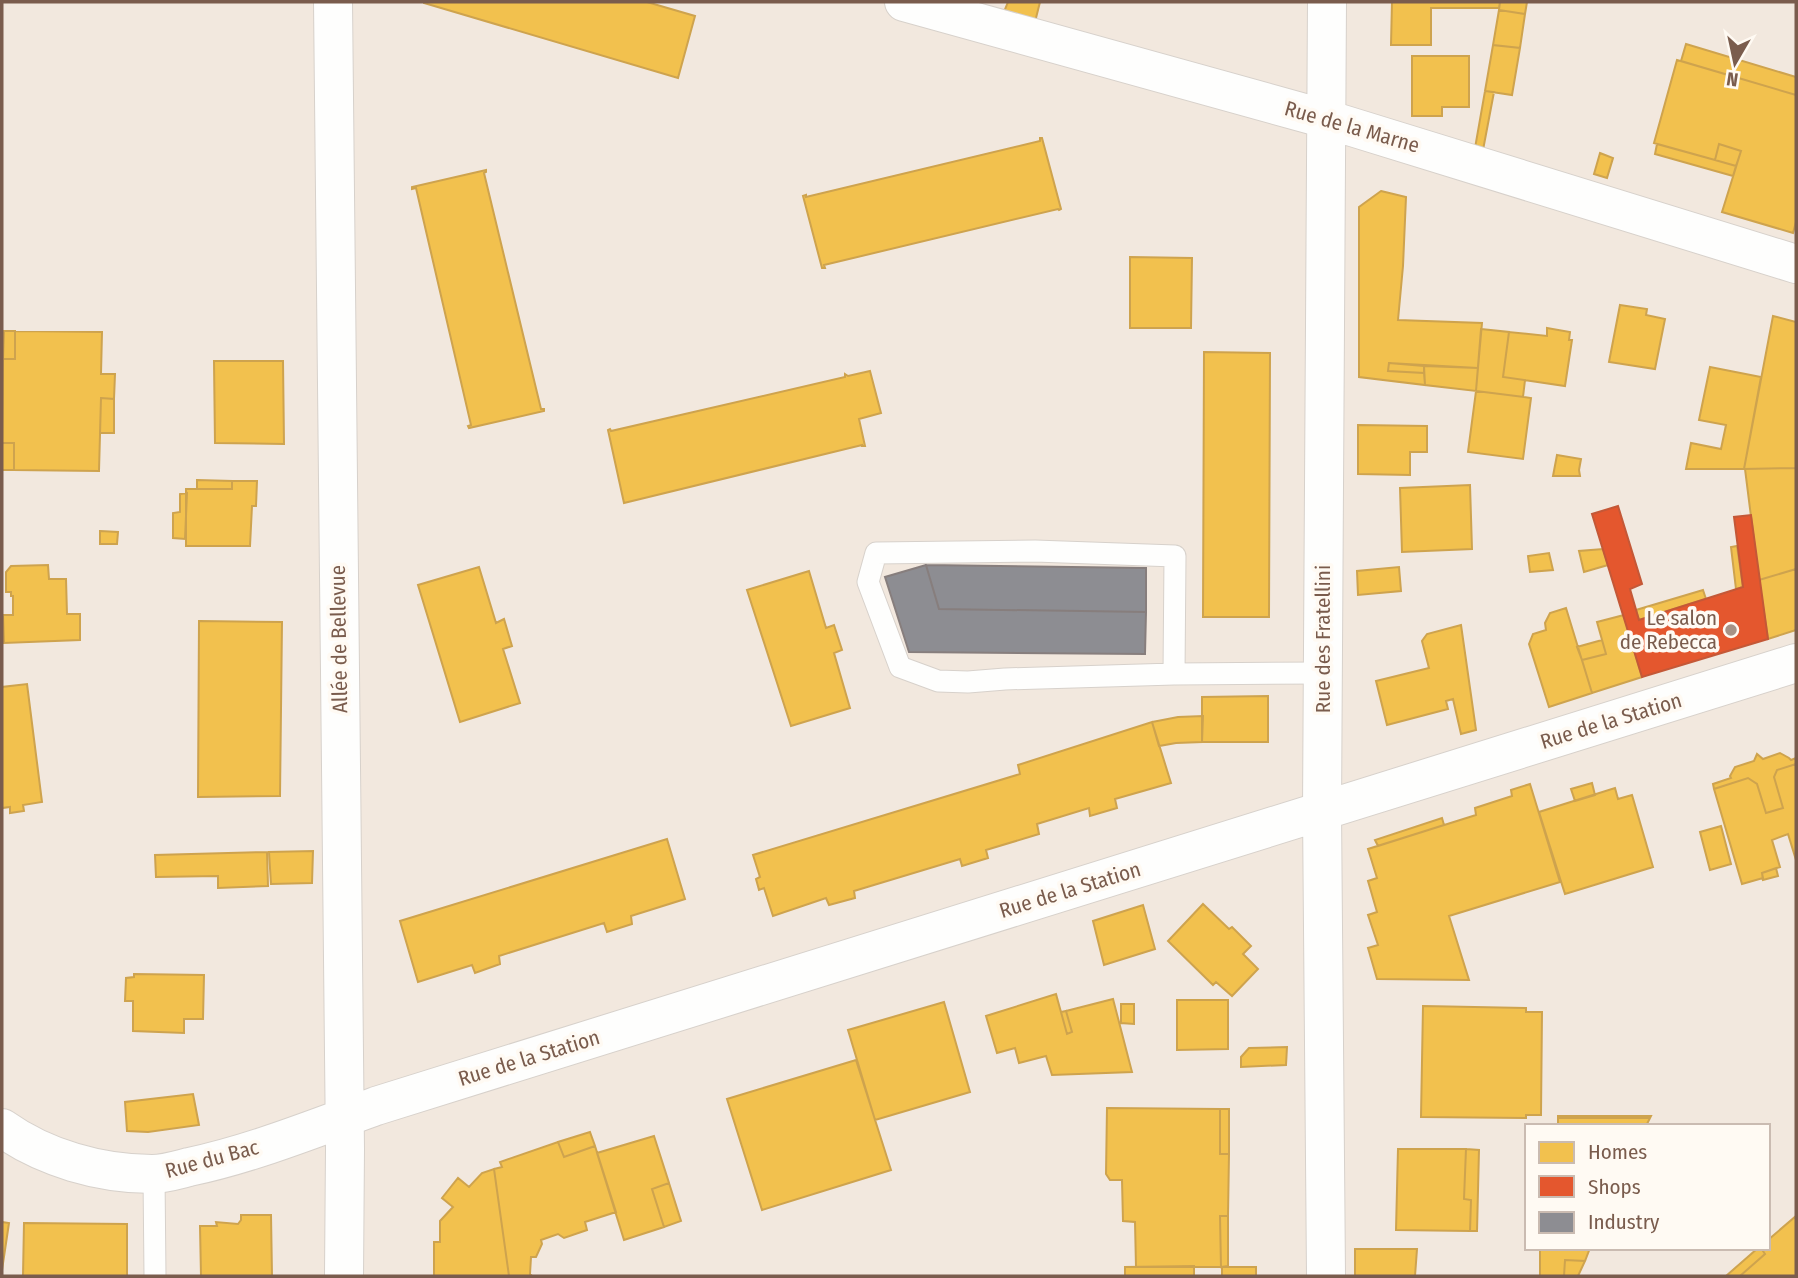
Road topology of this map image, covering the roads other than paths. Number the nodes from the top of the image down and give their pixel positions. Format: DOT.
graph roads {
  1 [pos="333,2"];
  2 [pos="904,2"];
  3 [pos="1327,2"];
  4 [pos="1326,119"];
  5 [pos="1796,264"];
  6 [pos="1796,663"];
  7 [pos="1322,673"];
  8 [pos="1174,674"];
  9 [pos="1322,811"];
  10 [pos="344,1118"];
  11 [pos="2,1128"];
  12 [pos="155,1175"];
  13 [pos="155,1276"];
  14 [pos="344,1276"];
  15 [pos="1326,1276"];
  1 -- 10 [label="street, Allée de Bellevue"];
  2 -- 4 [label="street, Rue de la Marne"];
  3 -- 4 [label="street, Rue des Fratellini"];
  4 -- 5 [label="street, Rue de la Marne"];
  4 -- 7 [label="street, Rue des Fratellini"];
  6 -- 9 [label="street, Rue de la Station"];
  7 -- 8 [label="lane"];
  7 -- 9 [label="street, Rue des Fratellini"];
  8 -- 8 [label="lane"];
  9 -- 10 [label="street, Rue de la Station"];
  9 -- 15 [label="street, Rue des Fratellini"];
  10 -- 12 [label="street, Rue du Bac"];
  10 -- 14 [label="street, Allée de Bellevue"];
  11 -- 12 [label="street, Rue du Bac"];
  12 -- 13 [label="lane"];
}
